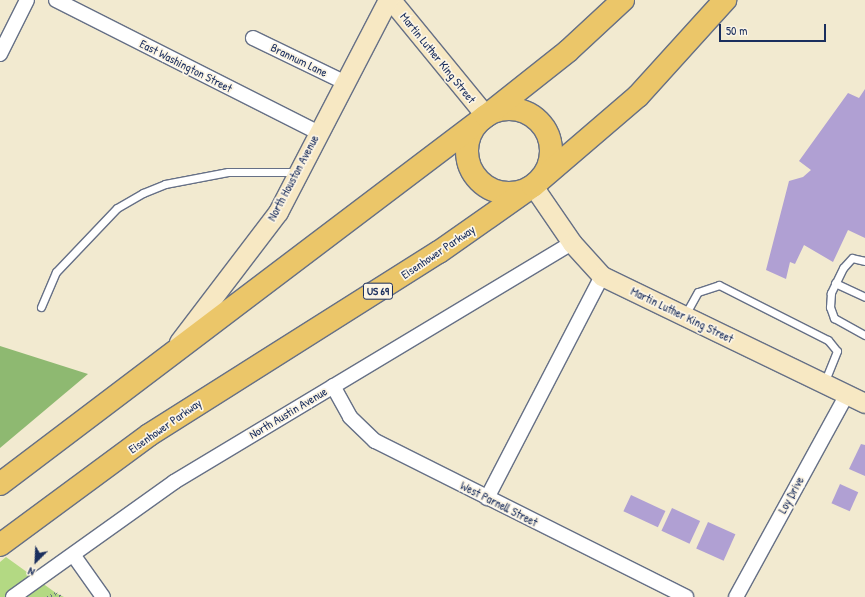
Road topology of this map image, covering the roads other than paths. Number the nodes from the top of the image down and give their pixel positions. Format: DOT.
graph roads {
  1 [pos="27,0"];
  2 [pos="56,0"];
  3 [pos="388,0"];
  4 [pos="391,0"];
  5 [pos="623,0"];
  6 [pos="725,0"];
  7 [pos="253,38"];
  8 [pos="0,54"];
  9 [pos="344,82"];
  10 [pos="486,116"];
  11 [pos="317,132"];
  12 [pos="298,172"];
  13 [pos="533,186"];
  14 [pos="572,243"];
  15 [pos="865,261"];
  16 [pos="602,276"];
  17 [pos="835,283"];
  18 [pos="865,297"];
  19 [pos="41,307"];
  20 [pos="685,316"];
  21 [pos="865,335"];
  22 [pos="164,361"];
  23 [pos="824,383"];
  24 [pos="333,386"];
  25 [pos="847,394"];
  26 [pos="865,403"];
  27 [pos="0,484"];
  28 [pos="486,498"];
  29 [pos="0,546"];
  30 [pos="74,556"];
  31 [pos="13,597"];
  32 [pos="102,597"];
  33 [pos="686,597"];
  34 [pos="736,597"];
  1 -- 8 [label="street"];
  2 -- 11 [label="street, East Washington Street"];
  3 -- 9 [label="street, North Houston Avenue"];
  4 -- 10 [label="street, Martin Luther King Street"];
  5 -- 10 [label="highway"];
  6 -- 13 [label="highway, Eisenhower Parkway / US 69"];
  7 -- 9 [label="street, Brannum Lane"];
  9 -- 11 [label="street, North Houston Avenue"];
  10 -- 13 [label="highway"];
  10 -- 13 [label="highway"];
  10 -- 22 [label="highway"];
  11 -- 12 [label="street, North Houston Avenue"];
  12 -- 19 [label="lane"];
  12 -- 22 [label="street, North Houston Avenue"];
  13 -- 14 [label="street, Martin Luther King Street"];
  13 -- 29 [label="highway, Eisenhower Parkway / US 69"];
  14 -- 16 [label="street, Martin Luther King Street"];
  14 -- 24 [label="street, North Austin Avenue"];
  15 -- 17 [label="lane"];
  16 -- 20 [label="street, Martin Luther King Street"];
  16 -- 28 [label="street"];
  17 -- 18 [label="lane"];
  17 -- 21 [label="lane"];
  20 -- 23 [label="street, Martin Luther King Street"];
  20 -- 23 [label="lane"];
  22 -- 27 [label="highway"];
  23 -- 25 [label="street, Martin Luther King Street"];
  24 -- 28 [label="street, West Parnell Street"];
  24 -- 30 [label="street, North Austin Avenue"];
  25 -- 26 [label="street, Martin Luther King Street"];
  25 -- 34 [label="street, Loy Drive"];
  28 -- 33 [label="street, West Parnell Street"];
  30 -- 31 [label="street, North Austin Avenue"];
  30 -- 32 [label="street"];
}
